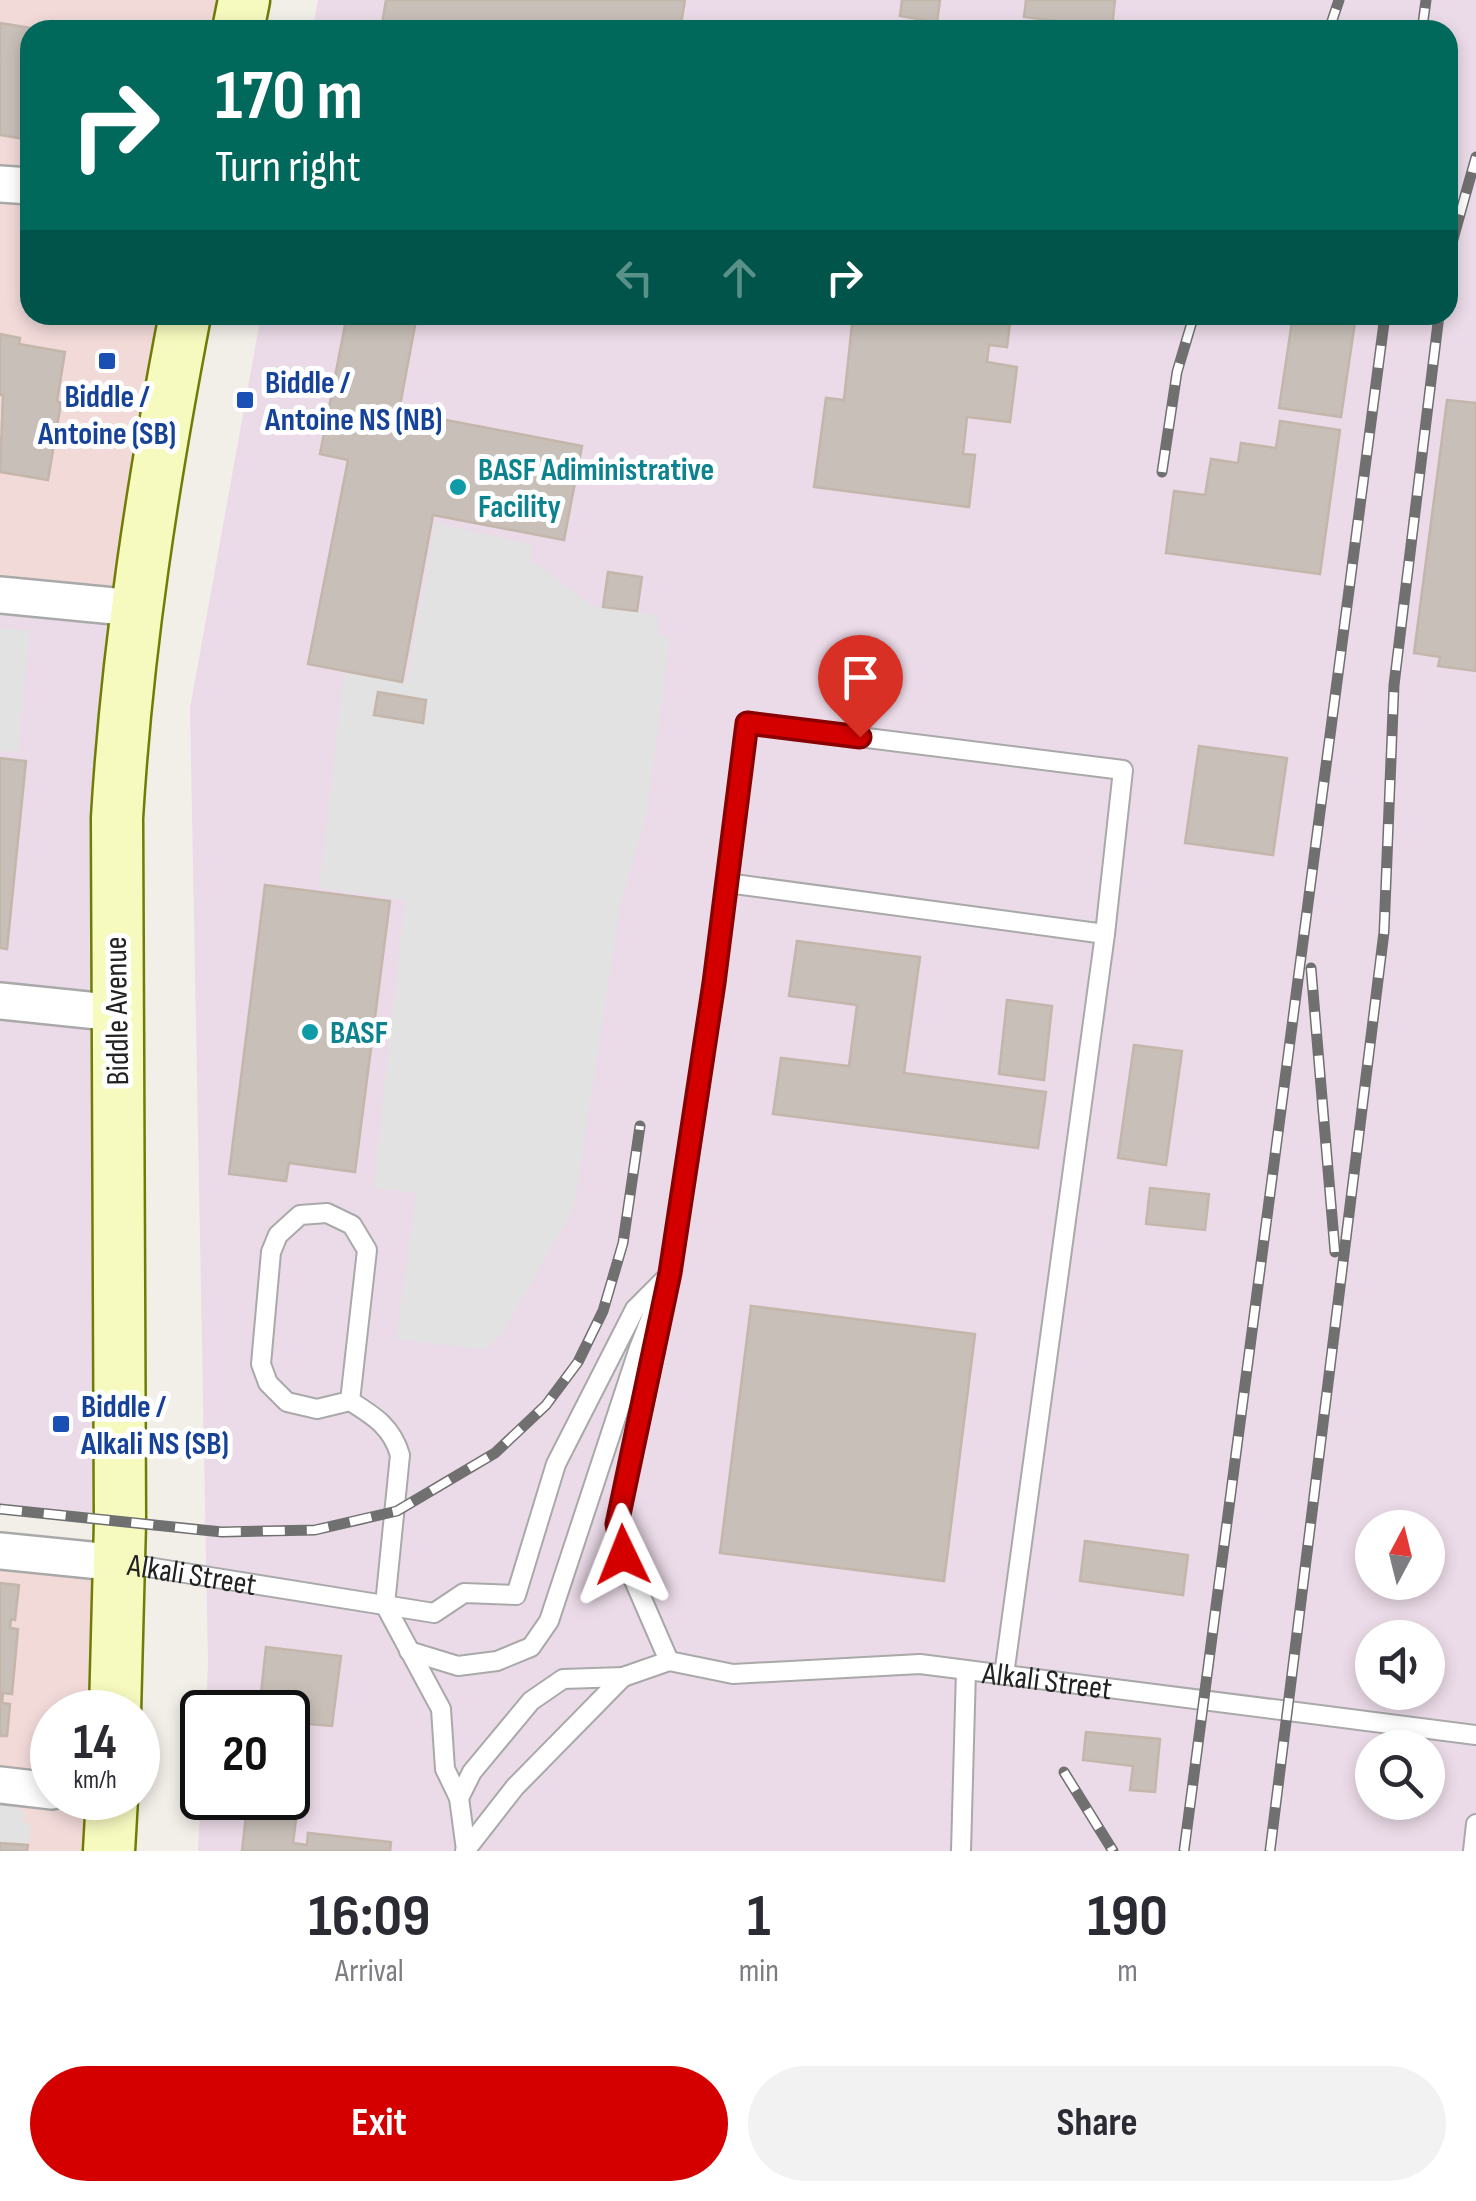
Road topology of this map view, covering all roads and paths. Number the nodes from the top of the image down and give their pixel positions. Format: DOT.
graph roads {
  1 [pos="183,325"];
  2 [pos="0,595"];
  3 [pos="135,608"];
  4 [pos="726,883"];
  5 [pos="1105,934"];
  6 [pos="0,1001"];
  7 [pos="117,1013"];
  8 [pos="670,1273"];
  9 [pos="350,1401"];
  10 [pos="0,1551"];
  11 [pos="120,1563"];
  12 [pos="385,1605"];
  13 [pos="409,1652"];
  14 [pos="669,1661"];
  15 [pos="966,1670"];
  16 [pos="1004,1675"];
  17 [pos="623,1677"];
  18 [pos="116,1690"];
  19 [pos="1476,1735"];
  20 [pos="0,1785"];
  21 [pos="30,1789"];
  22 [pos="459,1798"];
  23 [pos="111,1820"];
  24 [pos="1476,1824"];
  25 [pos="465,1850"];
  26 [pos="109,1851"];
  27 [pos="961,1851"];
  28 [pos="1473,1851"];
  1 -- 3 [label="main road, Biddle Avenue"];
  2 -- 3 [label="street"];
  3 -- 7 [label="main road, Biddle Avenue"];
  4 -- 5 [label="lane"];
  4 -- 5 [label="lane"];
  4 -- 8 [label="lane"];
  5 -- 16 [label="lane"];
  6 -- 7 [label="street"];
  7 -- 11 [label="main road, Biddle Avenue"];
  8 -- 12 [label="lane, Alkali Street"];
  8 -- 13 [label="lane"];
  8 -- 14 [label="lane"];
  9 -- 9 [label="lane"];
  9 -- 12 [label="lane"];
  10 -- 11 [label="street, Alkali Street"];
  11 -- 12 [label="lane, Alkali Street"];
  11 -- 18 [label="main road, Biddle Avenue"];
  12 -- 13 [label="lane"];
  13 -- 22 [label="lane"];
  14 -- 15 [label="lane, Alkali Street"];
  14 -- 17 [label="lane"];
  15 -- 16 [label="lane, Alkali Street"];
  15 -- 27 [label="lane"];
  16 -- 19 [label="lane, Alkali Street"];
  17 -- 22 [label="lane"];
  17 -- 25 [label="lane"];
  20 -- 21 [label="street"];
  22 -- 25 [label="lane"];
  23 -- 26 [label="main road"];
  24 -- 28 [label="lane"];
}
